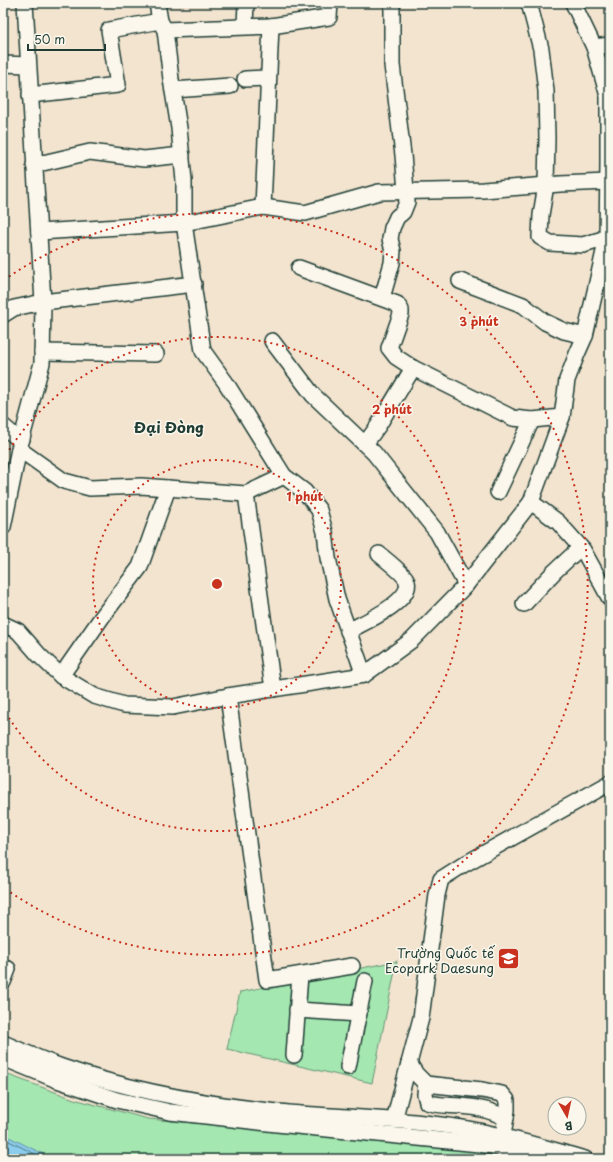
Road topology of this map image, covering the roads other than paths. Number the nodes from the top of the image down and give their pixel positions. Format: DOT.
graph roads {
  1 [pos="25,3"];
  2 [pos="157,3"];
  3 [pos="246,3"];
  4 [pos="330,3"];
  5 [pos="392,3"];
  6 [pos="529,3"];
  7 [pos="573,3"];
  8 [pos="163,25"];
  9 [pos="245,26"];
  10 [pos="271,26"];
  11 [pos="610,45"];
  12 [pos="594,47"];
  13 [pos="3,64"];
  14 [pos="28,65"];
  15 [pos="268,78"];
  16 [pos="245,79"];
  17 [pos="230,86"];
  18 [pos="173,90"];
  19 [pos="30,95"];
  20 [pos="182,155"];
  21 [pos="34,165"];
  22 [pos="605,182"];
  23 [pos="553,184"];
  24 [pos="407,192"];
  25 [pos="263,207"];
  26 [pos="184,223"];
  27 [pos="39,232"];
  28 [pos="608,238"];
  29 [pos="299,268"];
  30 [pos="460,281"];
  31 [pos="194,284"];
  32 [pos="382,298"];
  33 [pos="43,302"];
  34 [pos="3,316"];
  35 [pos="585,336"];
  36 [pos="272,341"];
  37 [pos="42,352"];
  38 [pos="156,354"];
  39 [pos="413,368"];
  40 [pos="562,416"];
  41 [pos="532,420"];
  42 [pos="3,426"];
  43 [pos="21,444"];
  44 [pos="365,444"];
  45 [pos="284,476"];
  46 [pos="168,488"];
  47 [pos="498,492"];
  48 [pos="246,494"];
  49 [pos="531,502"];
  50 [pos="4,524"];
  51 [pos="580,548"];
  52 [pos="380,554"];
  53 [pos="605,579"];
  54 [pos="466,585"];
  55 [pos="610,599"];
  56 [pos="524,604"];
  57 [pos="3,624"];
  58 [pos="348,631"];
  59 [pos="364,675"];
  60 [pos="61,676"];
  61 [pos="273,688"];
  62 [pos="228,696"];
  63 [pos="610,783"];
  64 [pos="352,966"];
  65 [pos="300,975"];
  66 [pos="365,982"];
  67 [pos="297,1010"];
  68 [pos="359,1014"];
  69 [pos="3,1043"];
  70 [pos="294,1055"];
  71 [pos="3,1058"];
  72 [pos="409,1063"];
  73 [pos="348,1067"];
  74 [pos="59,1074"];
  75 [pos="426,1084"];
  76 [pos="278,1118"];
  77 [pos="506,1118"];
  78 [pos="394,1120"];
  79 [pos="497,1139"];
  80 [pos="534,1159"];
  81 [pos="585,1159"];
  1 -- 14 [label="street"];
  2 -- 8 [label="street"];
  3 -- 9 [label="street"];
  4 -- 10 [label="street"];
  5 -- 24 [label="street"];
  6 -- 23 [label="street"];
  7 -- 12 [label="street"];
  8 -- 9 [label="street"];
  8 -- 18 [label="street"];
  8 -- 19 [label="street"];
  9 -- 10 [label="street"];
  10 -- 15 [label="street"];
  11 -- 12 [label="street"];
  12 -- 22 [label="street"];
  13 -- 14 [label="street"];
  14 -- 19 [label="street"];
  15 -- 16 [label="street"];
  15 -- 25 [label="street"];
  17 -- 18 [label="street"];
  18 -- 20 [label="street"];
  19 -- 21 [label="street"];
  20 -- 21 [label="street"];
  20 -- 26 [label="street"];
  21 -- 27 [label="street"];
  22 -- 23 [label="street"];
  22 -- 28 [label="street"];
  23 -- 24 [label="street"];
  23 -- 28 [label="street"];
  24 -- 25 [label="street"];
  24 -- 32 [label="street"];
  25 -- 26 [label="street"];
  26 -- 27 [label="street"];
  26 -- 31 [label="street"];
  27 -- 33 [label="street"];
  28 -- 35 [label="street"];
  29 -- 32 [label="street"];
  30 -- 35 [label="street"];
  31 -- 33 [label="street"];
  31 -- 45 [label="street"];
  32 -- 39 [label="street"];
  33 -- 34 [label="street"];
  33 -- 37 [label="street"];
  35 -- 40 [label="street"];
  36 -- 44 [label="street"];
  37 -- 38 [label="street"];
  37 -- 43 [label="street"];
  39 -- 41 [label="street"];
  39 -- 44 [label="street"];
  40 -- 41 [label="street"];
  40 -- 49 [label="street"];
  41 -- 47 [label="street"];
  42 -- 43 [label="street"];
  43 -- 46 [label="street"];
  43 -- 50 [label="street"];
  44 -- 54 [label="street"];
  45 -- 48 [label="street"];
  45 -- 58 [label="street"];
  46 -- 48 [label="street"];
  46 -- 60 [label="street"];
  48 -- 61 [label="street"];
  49 -- 51 [label="street"];
  49 -- 54 [label="street"];
  51 -- 53 [label="street"];
  51 -- 56 [label="street"];
  52 -- 58 [label="street"];
  53 -- 55 [label="street"];
  54 -- 59 [label="street"];
  57 -- 60 [label="street"];
  58 -- 59 [label="street"];
  59 -- 61 [label="street"];
  60 -- 62 [label="street"];
  61 -- 62 [label="street"];
  62 -- 65 [label="street"];
  63 -- 72 [label="street"];
  64 -- 65 [label="street"];
  65 -- 67 [label="street"];
  66 -- 68 [label="street"];
  67 -- 68 [label="street"];
  67 -- 70 [label="street"];
  68 -- 73 [label="street"];
  69 -- 74 [label="street"];
  71 -- 74 [label="street"];
  72 -- 75 [label="street"];
  72 -- 78 [label="street"];
  74 -- 76 [label="street"];
  75 -- 77 [label="street"];
  75 -- 77 [label="street"];
  76 -- 78 [label="street"];
  76 -- 79 [label="street"];
  77 -- 79 [label="street"];
  78 -- 79 [label="street"];
  79 -- 80 [label="street"];
  79 -- 81 [label="street"];
}
